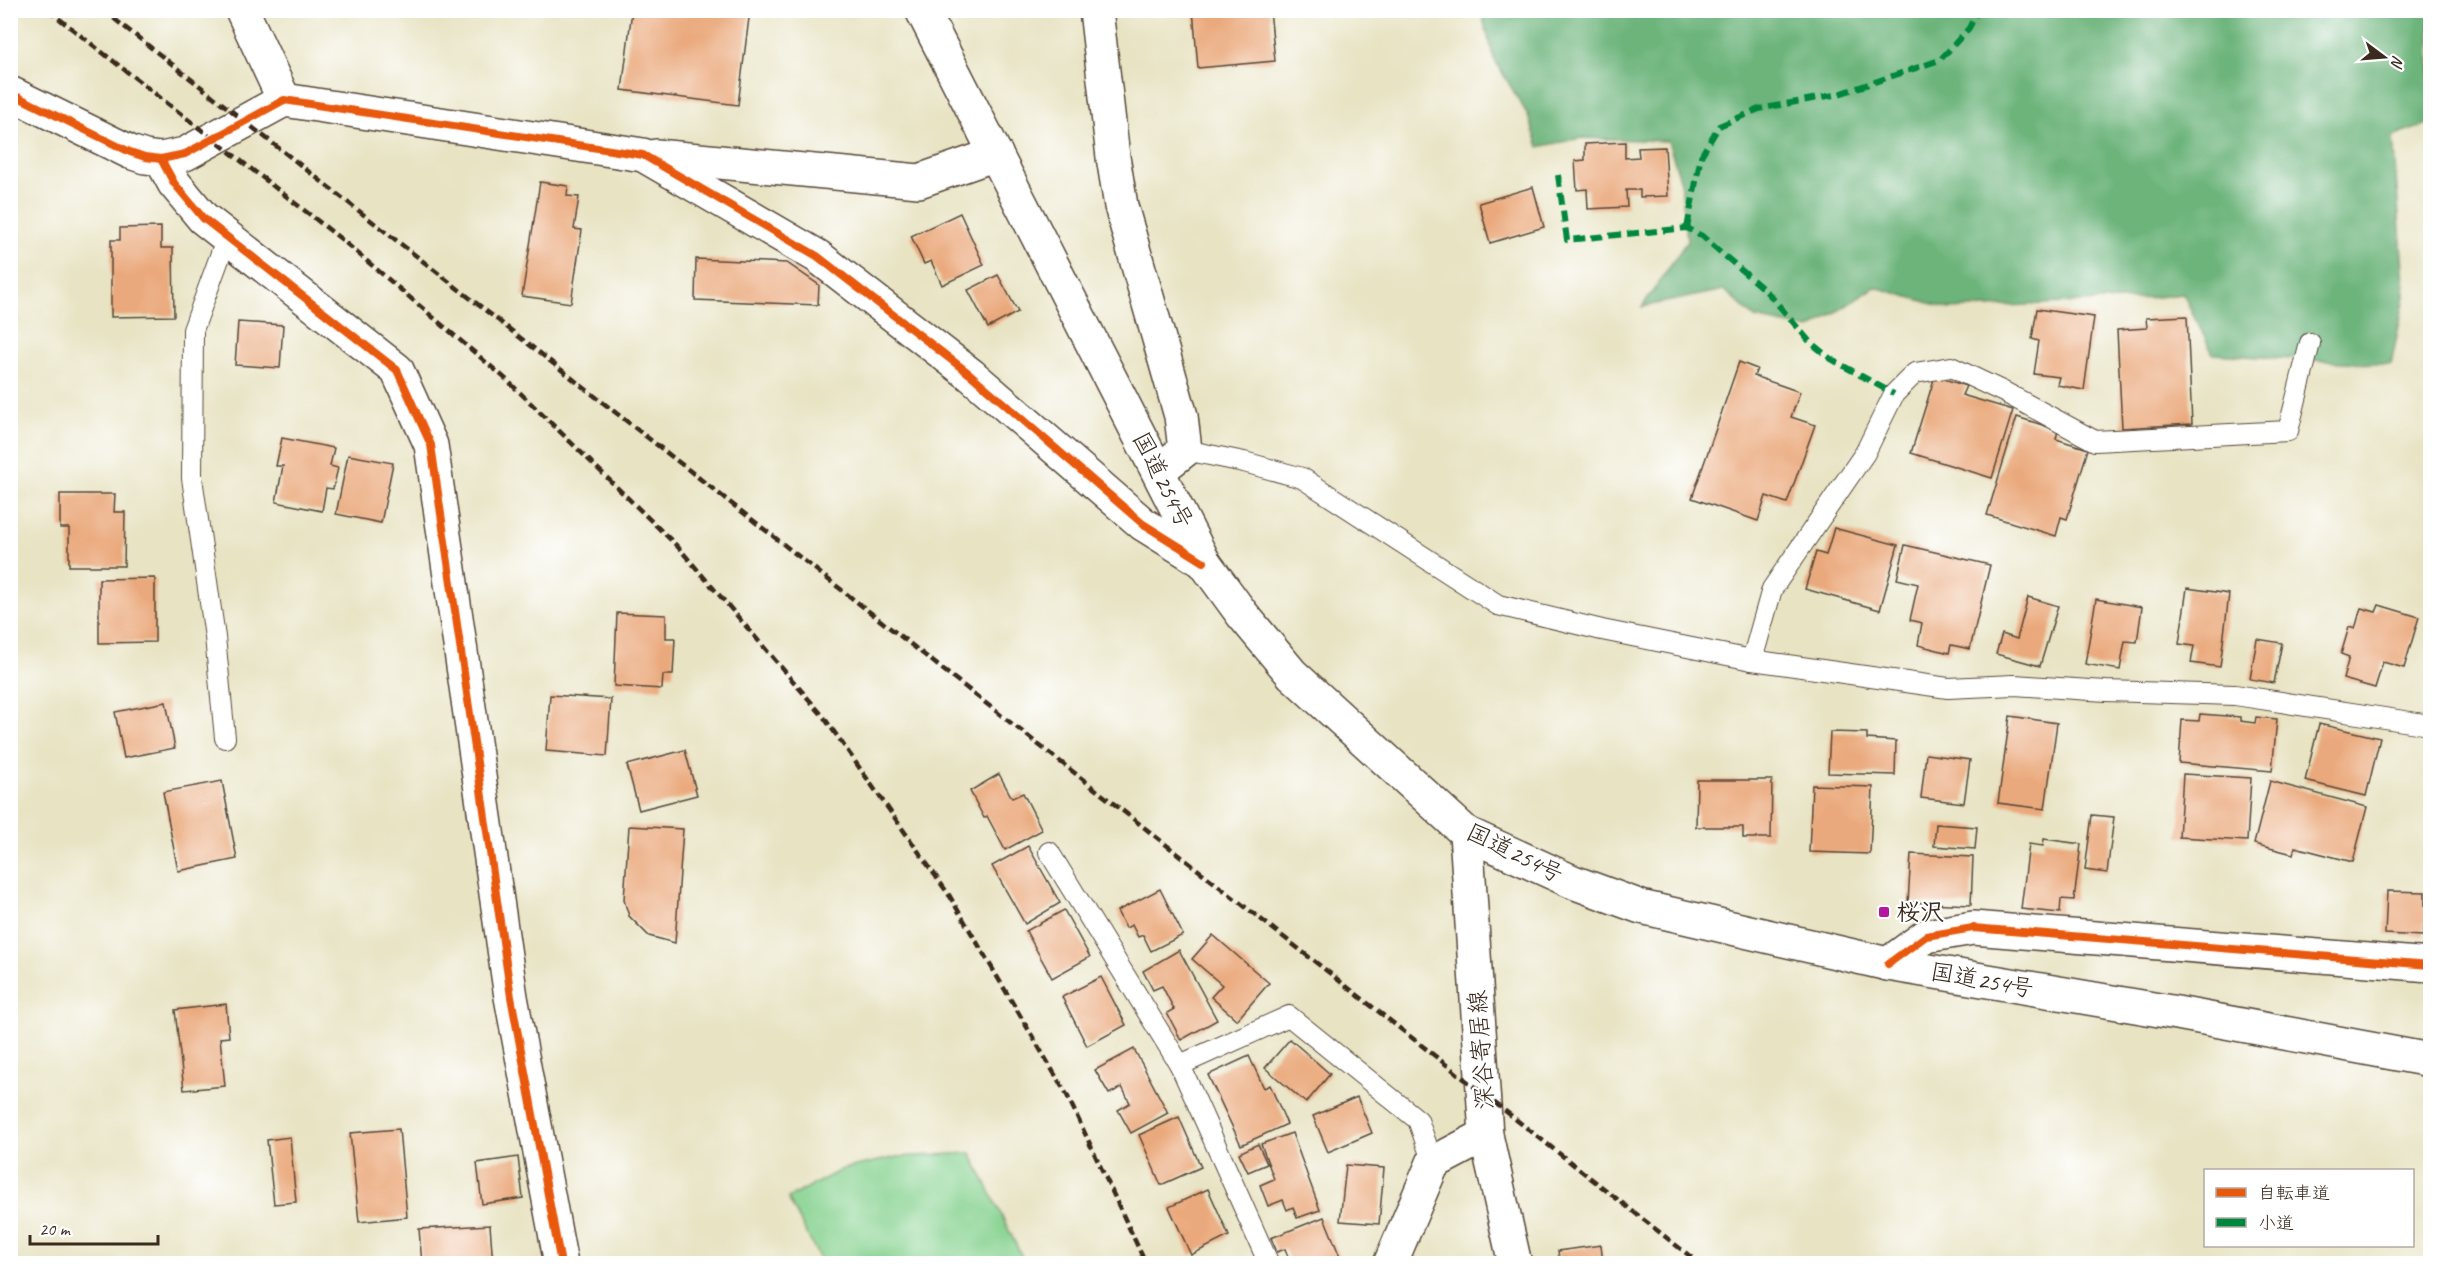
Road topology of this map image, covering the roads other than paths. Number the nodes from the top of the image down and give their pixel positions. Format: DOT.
graph roads {
  1 [pos="242,10"];
  2 [pos="1096,10"];
  3 [pos="922,12"];
  4 [pos="10,93"];
  5 [pos="284,100"];
  6 [pos="996,153"];
  7 [pos="643,155"];
  8 [pos="161,159"];
  9 [pos="227,237"];
  10 [pos="2310,343"];
  11 [pos="1185,450"];
  12 [pos="1158,471"];
  13 [pos="1204,562"];
  14 [pos="1752,660"];
  15 [pos="2430,725"];
  16 [pos="225,738"];
  17 [pos="1466,833"];
  18 [pos="1049,852"];
  19 [pos="1887,964"];
  20 [pos="2430,965"];
  21 [pos="2430,1060"];
  22 [pos="1179,1065"];
  23 [pos="1486,1135"];
  24 [pos="1433,1163"];
  25 [pos="561,1263"];
  26 [pos="1269,1263"];
  27 [pos="1390,1263"];
  28 [pos="1515,1263"];
  1 -- 5 [label="main road"];
  2 -- 11 [label="main road"];
  3 -- 6 [label="main road, 国道254号"];
  4 -- 8 [label="main road"];
  5 -- 7 [label="main road"];
  5 -- 8 [label="main road"];
  6 -- 7 [label="main road"];
  6 -- 12 [label="main road, 国道254号"];
  7 -- 13 [label="main road"];
  8 -- 9 [label="main road"];
  9 -- 16 [label="lane"];
  9 -- 25 [label="main road"];
  10 -- 14 [label="lane"];
  11 -- 12 [label="main road"];
  11 -- 14 [label="lane"];
  12 -- 13 [label="main road, 国道254号"];
  13 -- 17 [label="main road, 国道254号"];
  14 -- 15 [label="lane"];
  17 -- 19 [label="main road, 国道254号"];
  17 -- 23 [label="main road, 深谷寄居線"];
  18 -- 22 [label="lane"];
  19 -- 20 [label="main road"];
  19 -- 21 [label="main road, 国道254号"];
  22 -- 24 [label="lane"];
  22 -- 26 [label="lane"];
  23 -- 24 [label="main road"];
  23 -- 28 [label="main road, 深谷寄居線"];
  24 -- 27 [label="main road"];
}
